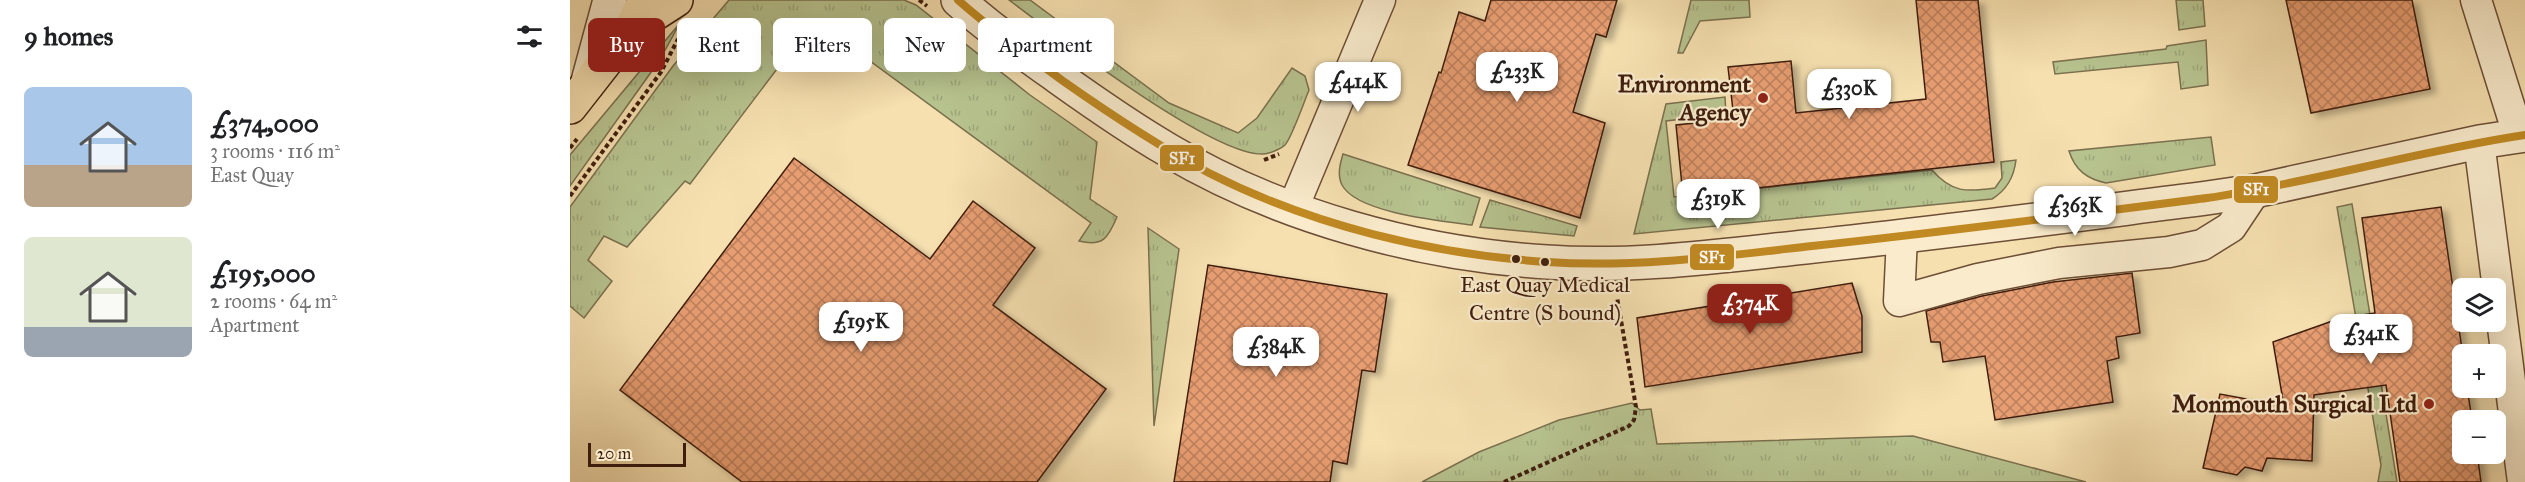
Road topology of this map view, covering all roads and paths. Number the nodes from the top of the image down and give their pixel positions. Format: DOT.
graph roads {
  1 [pos="610,0"];
  2 [pos="645,0"];
  3 [pos="958,0"];
  4 [pos="1380,0"];
  5 [pos="2476,0"];
  6 [pos="679,16"];
  7 [pos="636,18"];
  8 [pos="597,72"];
  9 [pos="578,96"];
  10 [pos="2522,136"];
  11 [pos="2479,142"];
  12 [pos="2255,191"];
  13 [pos="570,196"];
  14 [pos="1293,208"];
  15 [pos="1902,237"];
  16 [pos="1616,263"];
  17 [pos="1504,482"];
  18 [pos="2523,482"];
  1 -- 9 [label="street"];
  2 -- 7 [label="main road"];
  3 -- 14 [label="street"];
  4 -- 14 [label="street"];
  5 -- 10 [label="street"];
  6 -- 13 [label="path"];
  8 -- 9 [label="main road"];
  10 -- 11 [label="street"];
  11 -- 12 [label="street"];
  11 -- 18 [label="street"];
  12 -- 15 [label="street"];
  12 -- 15 [label="street"];
  14 -- 16 [label="street"];
  15 -- 16 [label="street"];
  16 -- 17 [label="path"];
}
